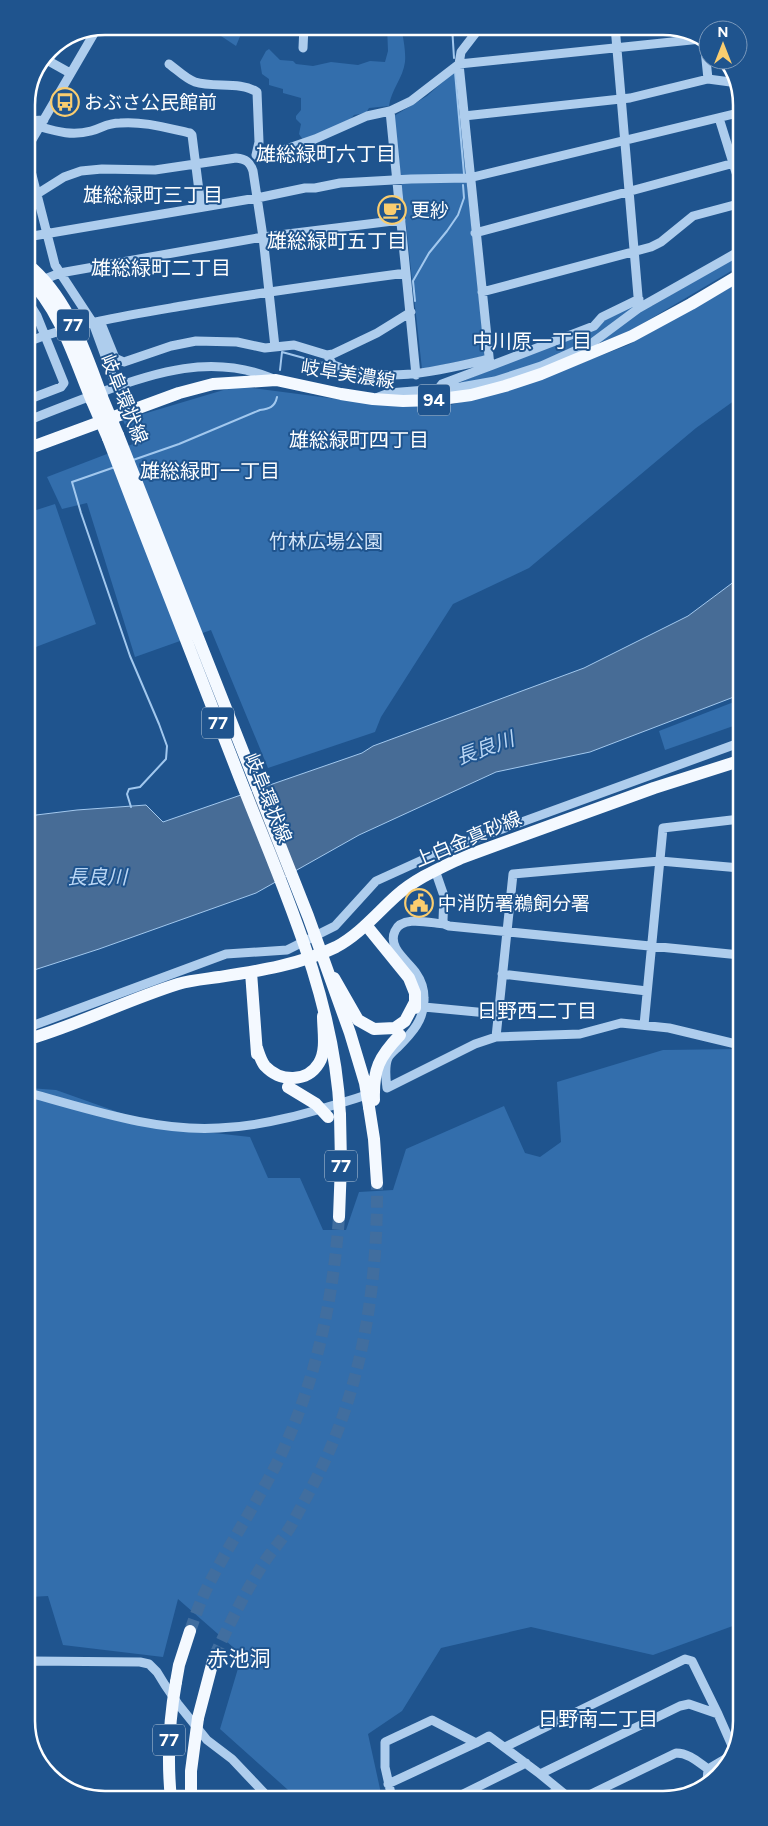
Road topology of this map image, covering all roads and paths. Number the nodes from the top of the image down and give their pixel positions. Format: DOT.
graph roads {
  1 [pos="303,35"];
  2 [pos="474,35"];
  3 [pos="616,35"];
  4 [pos="92,37"];
  5 [pos="690,40"];
  6 [pos="302,48"];
  7 [pos="617,48"];
  8 [pos="49,62"];
  9 [pos="169,64"];
  10 [pos="459,64"];
  11 [pos="707,70"];
  12 [pos="70,73"];
  13 [pos="708,79"];
  14 [pos="729,82"];
  15 [pos="621,100"];
  16 [pos="390,111"];
  17 [pos="733,114"];
  18 [pos="464,116"];
  19 [pos="719,118"];
  20 [pos="35,122"];
  21 [pos="43,123"];
  22 [pos="35,136"];
  23 [pos="625,141"];
  24 [pos="733,155"];
  25 [pos="733,164"];
  26 [pos="196,165"];
  27 [pos="470,178"];
  28 [pos="398,180"];
  29 [pos="35,188"];
  30 [pos="629,191"];
  31 [pos="37,194"];
  32 [pos="257,198"];
  33 [pos="733,205"];
  34 [pos="201,207"];
  35 [pos="401,220"];
  36 [pos="46,233"];
  37 [pos="475,233"];
  38 [pos="35,235"];
  39 [pos="263,237"];
  40 [pos="635,251"];
  41 [pos="733,255"];
  42 [pos="35,271"];
  43 [pos="60,273"];
  44 [pos="406,273"];
  45 [pos="733,279"];
  46 [pos="35,282"];
  47 [pos="35,286"];
  48 [pos="268,291"];
  49 [pos="482,292"];
  50 [pos="639,304"];
  51 [pos="411,312"];
  52 [pos="35,313"];
  53 [pos="96,322"];
  54 [pos="45,336"];
  55 [pos="35,339"];
  56 [pos="274,347"];
  57 [pos="328,355"];
  58 [pos="490,362"];
  59 [pos="416,375"];
  60 [pos="276,380"];
  61 [pos="116,386"];
  62 [pos="438,389"];
  63 [pos="35,397"];
  64 [pos="97,399"];
  65 [pos="373,399"];
  66 [pos="35,417"];
  67 [pos="106,419"];
  68 [pos="113,437"];
  69 [pos="35,446"];
  70 [pos="733,745"];
  71 [pos="733,762"];
  72 [pos="733,820"];
  73 [pos="660,860"];
  74 [pos="733,867"];
  75 [pos="436,870"];
  76 [pos="444,924"];
  77 [pos="366,925"];
  78 [pos="507,931"];
  79 [pos="652,945"];
  80 [pos="733,954"];
  81 [pos="324,960"];
  82 [pos="251,972"];
  83 [pos="502,974"];
  84 [pos="647,990"];
  85 [pos="419,1004"];
  86 [pos="323,1009"];
  87 [pos="498,1014"];
  88 [pos="35,1025"];
  89 [pos="644,1025"];
  90 [pos="397,1031"];
  91 [pos="35,1037"];
  92 [pos="496,1037"];
  93 [pos="733,1043"];
  94 [pos="288,1083"];
  95 [pos="387,1088"];
  96 [pos="35,1095"];
  97 [pos="372,1107"];
  98 [pos="334,1116"];
  99 [pos="377,1183"];
  100 [pos="339,1217"];
  101 [pos="190,1631"];
  102 [pos="214,1657"];
  103 [pos="35,1661"];
  104 [pos="718,1714"];
  105 [pos="730,1741"];
  106 [pos="476,1743"];
  107 [pos="505,1747"];
  108 [pos="719,1762"];
  109 [pos="526,1763"];
  110 [pos="708,1769"];
  111 [pos="540,1774"];
  112 [pos="707,1776"];
  113 [pos="388,1784"];
  114 [pos="559,1790"];
  115 [pos="171,1791"];
  116 [pos="191,1791"];
  117 [pos="262,1791"];
  118 [pos="390,1791"];
  119 [pos="469,1791"];
  120 [pos="597,1791"];
  1 -- 6 [label="street"];
  2 -- 10 [label="street"];
  3 -- 7 [label="street"];
  4 -- 12 [label="street"];
  5 -- 7 [label="street"];
  7 -- 10 [label="street"];
  7 -- 15 [label="street"];
  8 -- 12 [label="street"];
  9 -- 16 [label="street"];
  10 -- 16 [label="street"];
  10 -- 18 [label="street"];
  11 -- 13 [label="street"];
  12 -- 21 [label="street"];
  13 -- 14 [label="street"];
  13 -- 15 [label="street"];
  15 -- 18 [label="street"];
  15 -- 23 [label="street"];
  16 -- 28 [label="street"];
  17 -- 19 [label="street"];
  18 -- 27 [label="street"];
  19 -- 23 [label="street"];
  19 -- 24 [label="street"];
  20 -- 21 [label="street"];
  21 -- 22 [label="street"];
  21 -- 26 [label="street"];
  23 -- 27 [label="street"];
  23 -- 30 [label="street"];
  25 -- 30 [label="street"];
  26 -- 31 [label="street"];
  26 -- 32 [label="street"];
  26 -- 34 [label="street"];
  27 -- 28 [label="street"];
  27 -- 37 [label="street"];
  28 -- 32 [label="street"];
  28 -- 35 [label="street"];
  29 -- 31 [label="street"];
  30 -- 37 [label="street"];
  30 -- 40 [label="street"];
  31 -- 36 [label="street"];
  32 -- 34 [label="street"];
  32 -- 39 [label="street"];
  33 -- 40 [label="street"];
  34 -- 36 [label="street"];
  35 -- 39 [label="street"];
  35 -- 44 [label="street"];
  36 -- 38 [label="street"];
  36 -- 43 [label="street"];
  37 -- 49 [label="street"];
  39 -- 43 [label="street"];
  39 -- 48 [label="street"];
  40 -- 49 [label="street"];
  40 -- 50 [label="street"];
  41 -- 50 [label="street"];
  42 -- 64 [label="main road, 岐阜環状線 / 77, bridge"];
  43 -- 46 [label="street"];
  43 -- 53 [label="street"];
  44 -- 48 [label="street"];
  44 -- 51 [label="street"];
  45 -- 65 [label="main road, 岐阜美濃線 / 94"];
  47 -- 64 [label="main road, 岐阜環状線 / 77, bridge"];
  48 -- 53 [label="street"];
  48 -- 56 [label="street"];
  49 -- 58 [label="street"];
  50 -- 58 [label="street"];
  50 -- 62 [label="street"];
  51 -- 57 [label="street"];
  51 -- 59 [label="street"];
  52 -- 54 [label="street"];
  53 -- 54 [label="street"];
  53 -- 56 [label="street"];
  53 -- 61 [label="street"];
  54 -- 55 [label="street"];
  54 -- 63 [label="street"];
  56 -- 57 [label="street"];
  57 -- 59 [label="street"];
  58 -- 59 [label="street"];
  58 -- 62 [label="street"];
  60 -- 61 [label="street"];
  60 -- 65 [label="main road, 岐阜美濃線 / 94"];
  60 -- 67 [label="main road, 岐阜美濃線 / 94"];
  61 -- 66 [label="street"];
  62 -- 65 [label="street"];
  64 -- 67 [label="main road, 岐阜環状線 / 77"];
  67 -- 68 [label="main road, 岐阜環状線 / 77"];
  67 -- 69 [label="main road, 岐阜美濃線 / 94"];
  68 -- 81 [label="main road, 岐阜環状線 / 77, bridge"];
  68 -- 86 [label="main road, 岐阜環状線 / 77, bridge"];
  70 -- 88 [label="street"];
  71 -- 75 [label="main road, 上白金真砂線"];
  72 -- 73 [label="street"];
  73 -- 74 [label="street"];
  73 -- 78 [label="street"];
  73 -- 79 [label="street"];
  75 -- 76 [label="street"];
  75 -- 77 [label="main road, 上白金真砂線"];
  76 -- 78 [label="street"];
  76 -- 85 [label="street"];
  77 -- 82 [label="main road, 上白金真砂線"];
  77 -- 85 [label="main road"];
  78 -- 79 [label="street"];
  78 -- 83 [label="street"];
  79 -- 80 [label="street"];
  79 -- 84 [label="street"];
  81 -- 90 [label="main road, 77, bridge"];
  81 -- 97 [label="main road, 岐阜環状線 / 77, bridge"];
  82 -- 91 [label="main road, 上白金真砂線"];
  82 -- 94 [label="main road"];
  83 -- 84 [label="street"];
  83 -- 87 [label="street"];
  84 -- 89 [label="street"];
  85 -- 87 [label="street"];
  85 -- 90 [label="main road, 77"];
  85 -- 95 [label="street"];
  86 -- 94 [label="main road, 77, bridge"];
  86 -- 98 [label="main road, 岐阜環状線 / 77, bridge"];
  87 -- 92 [label="street"];
  89 -- 92 [label="street"];
  89 -- 93 [label="street"];
  90 -- 97 [label="main road, 77, bridge"];
  92 -- 95 [label="street"];
  94 -- 98 [label="main road, bridge"];
  95 -- 96 [label="street"];
  97 -- 99 [label="main road, 岐阜環状線 / 77"];
  98 -- 100 [label="main road, 岐阜環状線 / 77"];
  101 -- 115 [label="main road, 77, bridge"];
  102 -- 116 [label="main road, 77, bridge"];
  103 -- 117 [label="street"];
  104 -- 105 [label="street"];
  104 -- 107 [label="street"];
  104 -- 111 [label="street"];
  106 -- 107 [label="street"];
  106 -- 113 [label="street"];
  106 -- 113 [label="street"];
  107 -- 109 [label="street"];
  108 -- 110 [label="street"];
  109 -- 111 [label="street"];
  109 -- 119 [label="street"];
  110 -- 112 [label="street"];
  110 -- 120 [label="street"];
  111 -- 114 [label="street"];
  113 -- 118 [label="street"];
}
